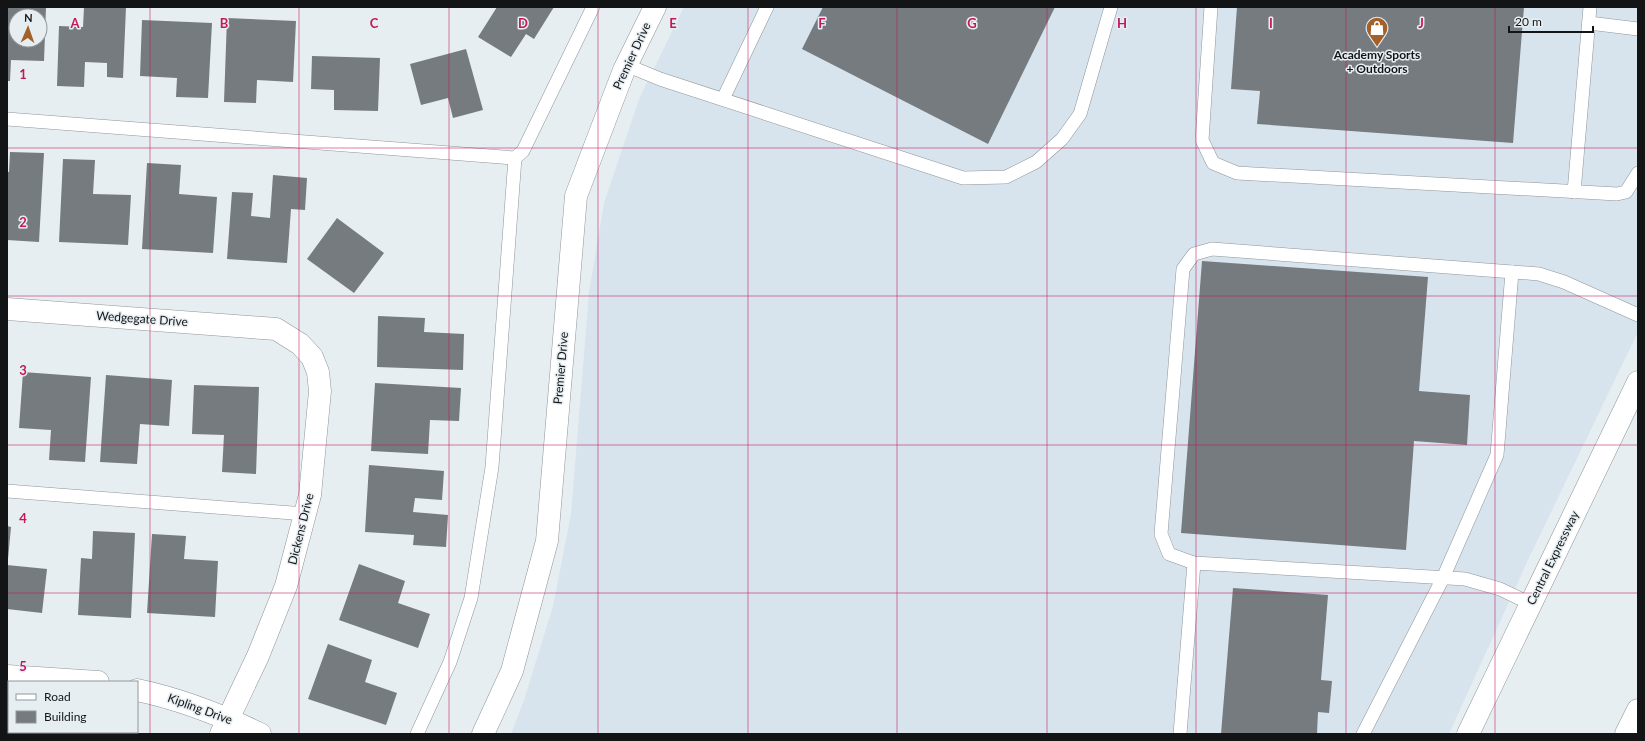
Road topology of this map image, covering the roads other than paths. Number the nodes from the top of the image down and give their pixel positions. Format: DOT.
graph roads {
  1 [pos="594,7"];
  2 [pos="656,7"];
  3 [pos="767,7"];
  4 [pos="1111,7"];
  5 [pos="1211,7"];
  6 [pos="1590,7"];
  7 [pos="1589,23"];
  8 [pos="1638,29"];
  9 [pos="626,65"];
  10 [pos="723,99"];
  11 [pos="7,119"];
  12 [pos="515,158"];
  13 [pos="1638,173"];
  14 [pos="1574,192"];
  15 [pos="1512,272"];
  16 [pos="7,309"];
  17 [pos="1638,315"];
  18 [pos="276,329"];
  19 [pos="1638,382"];
  20 [pos="7,491"];
  21 [pos="306,514"];
  22 [pos="1194,563"];
  23 [pos="1443,578"];
  24 [pos="1531,604"];
  25 [pos="7,676"];
  26 [pos="83,681"];
  27 [pos="138,690"];
  28 [pos="1638,710"];
  29 [pos="225,726"];
  30 [pos="260,734"];
  31 [pos="416,734"];
  32 [pos="482,734"];
  33 [pos="1180,734"];
  34 [pos="1364,734"];
  35 [pos="1468,734"];
  36 [pos="1626,734"];
  1 -- 12 [label="lane"];
  2 -- 9 [label="main road, Premier Drive"];
  3 -- 10 [label="lane"];
  4 -- 10 [label="lane"];
  5 -- 14 [label="lane"];
  6 -- 7 [label="lane"];
  7 -- 8 [label="lane"];
  7 -- 14 [label="lane"];
  9 -- 10 [label="lane"];
  9 -- 32 [label="main road, Premier Drive"];
  11 -- 12 [label="lane"];
  12 -- 31 [label="lane"];
  13 -- 14 [label="lane"];
  15 -- 17 [label="lane"];
  15 -- 22 [label="lane"];
  15 -- 23 [label="lane"];
  16 -- 18 [label="main road, Wedgegate Drive"];
  18 -- 21 [label="main road, Dickens Drive"];
  19 -- 24 [label="main road, Central Expressway"];
  20 -- 21 [label="lane"];
  21 -- 29 [label="main road, Dickens Drive"];
  22 -- 23 [label="lane"];
  22 -- 33 [label="lane"];
  23 -- 24 [label="lane"];
  23 -- 34 [label="lane"];
  24 -- 35 [label="main road, Central Expressway"];
  25 -- 26 [label="main road"];
  27 -- 29 [label="main road, Kipling Drive"];
  28 -- 36 [label="main road"];
  29 -- 30 [label="main road, Kipling Drive"];
}
